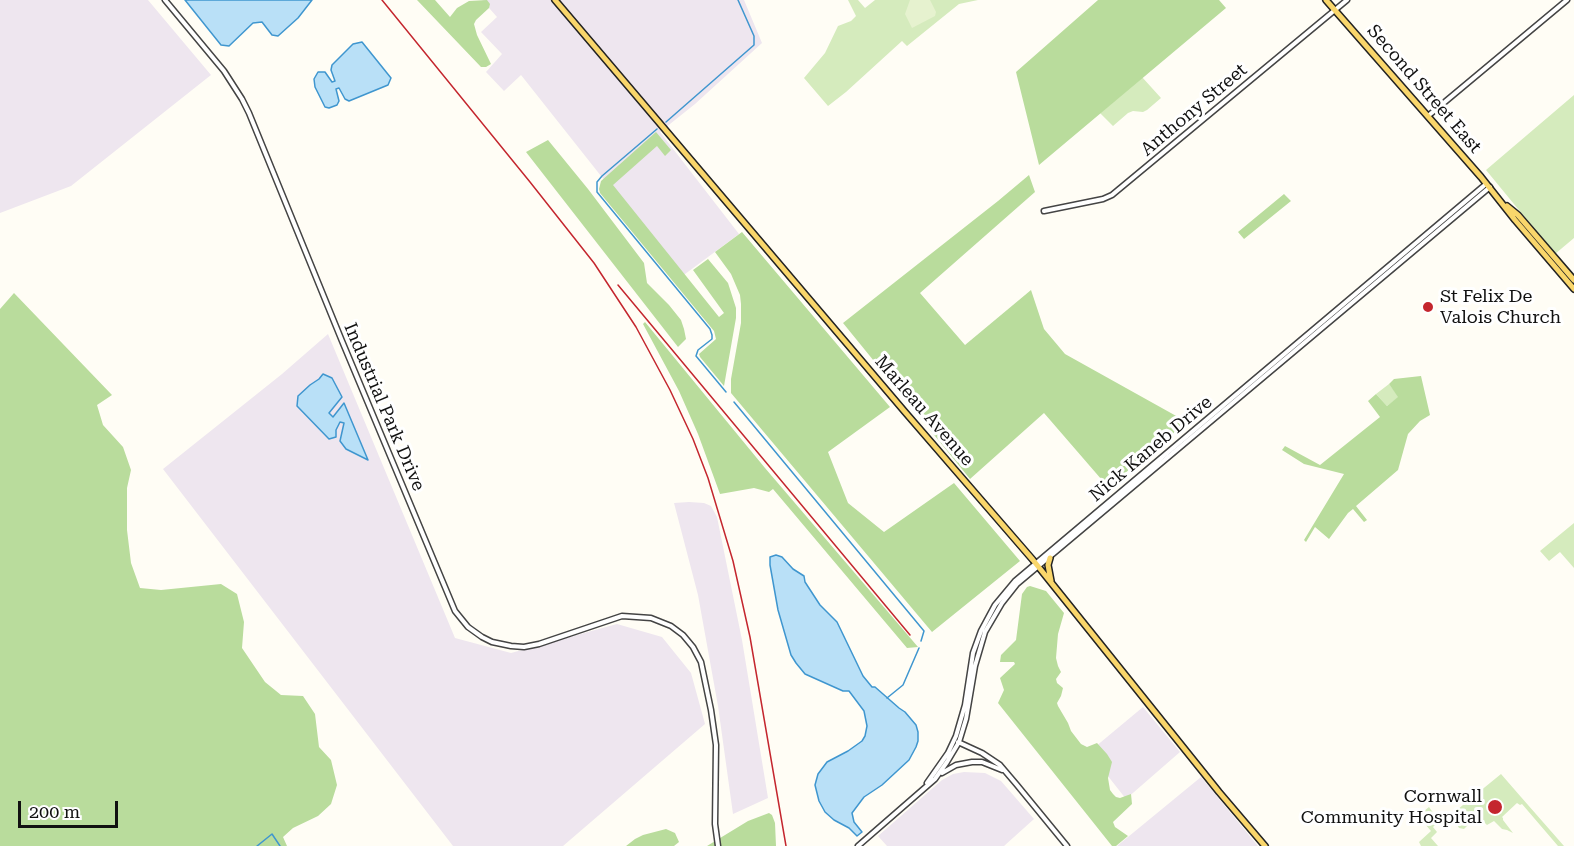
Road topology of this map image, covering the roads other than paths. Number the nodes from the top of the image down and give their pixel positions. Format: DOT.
graph roads {
  1 [pos="165,0"];
  2 [pos="555,0"];
  3 [pos="1326,0"];
  4 [pos="1347,0"];
  5 [pos="1567,0"];
  6 [pos="1335,10"];
  7 [pos="1428,116"];
  8 [pos="1489,185"];
  9 [pos="1499,199"];
  10 [pos="1044,211"];
  11 [pos="1574,280"];
  12 [pos="1574,289"];
  13 [pos="1050,558"];
  14 [pos="1037,566"];
  15 [pos="1051,583"];
  16 [pos="957,741"];
  17 [pos="1010,776"];
  18 [pos="935,779"];
  19 [pos="918,794"];
  20 [pos="718,846"];
  21 [pos="858,846"];
  22 [pos="1067,846"];
  23 [pos="1264,846"];
  1 -- 20 [label="street, Industrial Park Drive"];
  2 -- 14 [label="main road, Marleau Avenue"];
  3 -- 6 [label="main road, Second Street East"];
  4 -- 6 [label="street, Anthony Street"];
  5 -- 7 [label="street"];
  6 -- 7 [label="main road, Second Street East"];
  6 -- 10 [label="street, Anthony Street"];
  7 -- 8 [label="main road, Second Street East"];
  8 -- 9 [label="main road, Second Street East"];
  8 -- 13 [label="street, Nick Kaneb Drive"];
  8 -- 14 [label="street, Nick Kaneb Drive"];
  9 -- 11 [label="main road, Second Street East"];
  9 -- 12 [label="main road, Second Street East"];
  13 -- 14 [label="street, Nick Kaneb Drive"];
  13 -- 15 [label="main road"];
  14 -- 15 [label="main road, Marleau Avenue"];
  14 -- 16 [label="street, Nick Kaneb Drive"];
  15 -- 23 [label="main road, Marleau Avenue"];
  16 -- 17 [label="street"];
  16 -- 18 [label="street, Nick Kaneb Drive"];
  16 -- 19 [label="street, Nick Kaneb Drive"];
  17 -- 18 [label="street"];
  17 -- 22 [label="street"];
  18 -- 19 [label="street, Nick Kaneb Drive"];
  19 -- 21 [label="street, Nick Kaneb Drive"];
}
